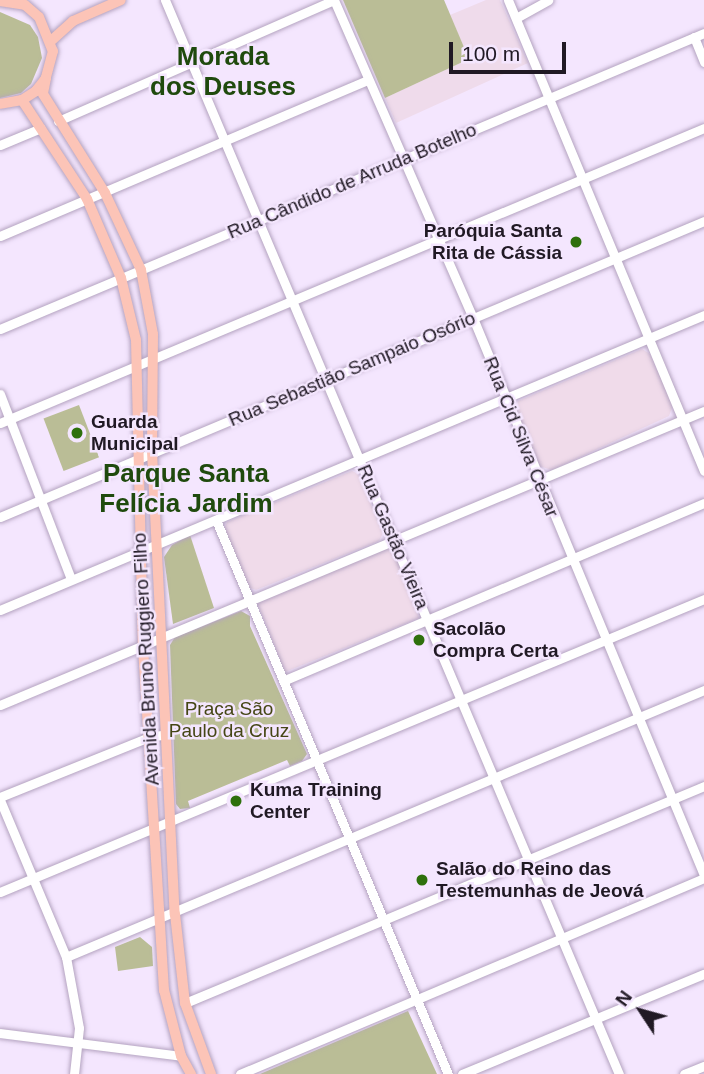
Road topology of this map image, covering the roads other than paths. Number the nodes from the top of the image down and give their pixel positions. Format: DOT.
graph roads {
  1 [pos="40,0"];
  2 [pos="121,0"];
  3 [pos="165,0"];
  4 [pos="334,0"];
  5 [pos="508,0"];
  6 [pos="548,0"];
  7 [pos="0,1"];
  8 [pos="25,5"];
  9 [pos="516,18"];
  10 [pos="704,33"];
  11 [pos="694,37"];
  12 [pos="52,40"];
  13 [pos="704,62"];
  14 [pos="192,63"];
  15 [pos="46,78"];
  16 [pos="367,79"];
  17 [pos="548,97"];
  18 [pos="22,100"];
  19 [pos="0,104"];
  20 [pos="58,121"];
  21 [pos="41,128"];
  22 [pos="704,128"];
  23 [pos="226,142"];
  24 [pos="0,145"];
  25 [pos="403,160"];
  26 [pos="583,179"];
  27 [pos="105,193"];
  28 [pos="87,199"];
  29 [pos="260,220"];
  30 [pos="704,221"];
  31 [pos="0,236"];
  32 [pos="437,238"];
  33 [pos="617,258"];
  34 [pos="141,270"];
  35 [pos="121,278"];
  36 [pos="295,300"];
  37 [pos="704,315"];
  38 [pos="473,318"];
  39 [pos="0,329"];
  40 [pos="650,338"];
  41 [pos="152,358"];
  42 [pos="135,368"];
  43 [pos="326,381"];
  44 [pos="0,394"];
  45 [pos="505,401"];
  46 [pos="704,411"];
  47 [pos="10,419"];
  48 [pos="683,420"];
  49 [pos="0,423"];
  50 [pos="152,450"];
  51 [pos="136,460"];
  52 [pos="360,461"];
  53 [pos="704,471"];
  54 [pos="538,478"];
  55 [pos="40,500"];
  56 [pos="704,503"];
  57 [pos="0,517"];
  58 [pos="216,520"];
  59 [pos="395,538"];
  60 [pos="160,543"];
  61 [pos="140,551"];
  62 [pos="571,559"];
  63 [pos="71,579"];
  64 [pos="704,598"];
  65 [pos="249,599"];
  66 [pos="0,610"];
  67 [pos="428,617"];
  68 [pos="605,638"];
  69 [pos="162,640"];
  70 [pos="143,647"];
  71 [pos="285,680"];
  72 [pos="704,690"];
  73 [pos="461,699"];
  74 [pos="0,705"];
  75 [pos="638,719"];
  76 [pos="168,734"];
  77 [pos="149,737"];
  78 [pos="317,759"];
  79 [pos="494,778"];
  80 [pos="704,786"];
  81 [pos="0,798"];
  82 [pos="671,799"];
  83 [pos="172,820"];
  84 [pos="155,827"];
  85 [pos="350,840"];
  86 [pos="529,858"];
  87 [pos="704,876"];
  88 [pos="32,879"];
  89 [pos="0,892"];
  90 [pos="175,914"];
  91 [pos="161,919"];
  92 [pos="383,920"];
  93 [pos="562,937"];
  94 [pos="66,957"];
  95 [pos="704,974"];
  96 [pos="416,1000"];
  97 [pos="185,1003"];
  98 [pos="596,1018"];
  99 [pos="0,1033"];
  100 [pos="76,1043"];
  101 [pos="181,1056"];
  102 [pos="704,1066"];
  103 [pos="74,1074"];
  104 [pos="191,1074"];
  105 [pos="211,1074"];
  106 [pos="240,1074"];
  107 [pos="448,1074"];
  108 [pos="463,1074"];
  109 [pos="619,1074"];
  110 [pos="684,1074"];
  1 -- 8 [label="main road"];
  2 -- 12 [label="main road"];
  3 -- 14 [label="street, Rua Gastão Vieira"];
  4 -- 14 [label="street"];
  4 -- 16 [label="street, Rua Cid Silva César"];
  5 -- 9 [label="street"];
  6 -- 9 [label="street"];
  7 -- 8 [label="main road"];
  8 -- 12 [label="main road"];
  9 -- 17 [label="street"];
  10 -- 11 [label="street, Rua Cândido de Arruda Botelho"];
  11 -- 13 [label="street"];
  11 -- 17 [label="street, Rua Cândido de Arruda Botelho"];
  12 -- 15 [label="main road, Avenida Bruno Ruggiero Filho"];
  14 -- 20 [label="street"];
  14 -- 23 [label="street, Rua Gastão Vieira"];
  15 -- 18 [label="main road"];
  15 -- 20 [label="main road, Avenida Bruno Ruggiero Filho"];
  16 -- 23 [label="street"];
  16 -- 25 [label="street, Rua Cid Silva César"];
  17 -- 25 [label="street, Rua Cândido de Arruda Botelho"];
  17 -- 26 [label="street"];
  18 -- 19 [label="main road"];
  18 -- 21 [label="main road, Avenida Bruno Ruggiero Filho"];
  20 -- 27 [label="main road, Avenida Bruno Ruggiero Filho"];
  21 -- 24 [label="street"];
  21 -- 28 [label="main road, Avenida Bruno Ruggiero Filho"];
  22 -- 26 [label="street"];
  23 -- 27 [label="street"];
  23 -- 29 [label="street, Rua Gastão Vieira"];
  25 -- 29 [label="street, Rua Cândido de Arruda Botelho"];
  25 -- 32 [label="street, Rua Cid Silva César"];
  26 -- 32 [label="street"];
  26 -- 33 [label="street"];
  27 -- 28 [label="street"];
  27 -- 34 [label="main road, Avenida Bruno Ruggiero Filho"];
  28 -- 31 [label="street"];
  28 -- 35 [label="main road, Avenida Bruno Ruggiero Filho"];
  29 -- 34 [label="street, Rua Cândido de Arruda Botelho"];
  29 -- 36 [label="street, Rua Gastão Vieira"];
  30 -- 33 [label="street, Rua Sebastião Sampaio Osório"];
  32 -- 36 [label="street"];
  32 -- 38 [label="street, Rua Cid Silva César"];
  33 -- 38 [label="street, Rua Sebastião Sampaio Osório"];
  33 -- 40 [label="street"];
  34 -- 35 [label="street, Rua Cândido de Arruda Botelho"];
  34 -- 41 [label="main road, Avenida Bruno Ruggiero Filho"];
  35 -- 39 [label="street, Rua Cândido de Arruda Botelho"];
  35 -- 42 [label="main road, Avenida Bruno Ruggiero Filho"];
  36 -- 41 [label="street"];
  36 -- 43 [label="street, Rua Gastão Vieira"];
  37 -- 40 [label="street"];
  38 -- 43 [label="street, Rua Sebastião Sampaio Osório"];
  38 -- 45 [label="street, Rua Cid Silva César"];
  40 -- 45 [label="street"];
  40 -- 48 [label="street"];
  41 -- 42 [label="street"];
  41 -- 50 [label="main road, Avenida Bruno Ruggiero Filho"];
  42 -- 47 [label="street"];
  42 -- 51 [label="main road, Avenida Bruno Ruggiero Filho"];
  43 -- 50 [label="street, Rua Sebastião Sampaio Osório"];
  43 -- 52 [label="street, Rua Gastão Vieira"];
  44 -- 47 [label="street"];
  45 -- 52 [label="street"];
  45 -- 54 [label="street, Rua Cid Silva César"];
  46 -- 48 [label="street"];
  47 -- 49 [label="street"];
  47 -- 55 [label="street"];
  48 -- 53 [label="street"];
  48 -- 54 [label="street"];
  50 -- 51 [label="street, Rua Sebastião Sampaio Osório"];
  50 -- 60 [label="main road, Avenida Bruno Ruggiero Filho"];
  51 -- 55 [label="street, Rua Sebastião Sampaio Osório"];
  51 -- 61 [label="main road, Avenida Bruno Ruggiero Filho"];
  52 -- 58 [label="street"];
  52 -- 59 [label="street, Rua Gastão Vieira"];
  54 -- 59 [label="street"];
  54 -- 62 [label="street, Rua Cid Silva César"];
  55 -- 57 [label="street, Rua Sebastião Sampaio Osório"];
  55 -- 63 [label="street"];
  56 -- 62 [label="street"];
  58 -- 60 [label="street"];
  58 -- 65 [label="street"];
  59 -- 65 [label="street"];
  59 -- 67 [label="street, Rua Gastão Vieira"];
  60 -- 61 [label="street"];
  60 -- 69 [label="main road, Avenida Bruno Ruggiero Filho"];
  61 -- 63 [label="street"];
  61 -- 70 [label="main road, Avenida Bruno Ruggiero Filho"];
  62 -- 67 [label="street"];
  62 -- 68 [label="street, Rua Cid Silva César"];
  63 -- 66 [label="street"];
  64 -- 68 [label="street"];
  65 -- 69 [label="street"];
  65 -- 71 [label="street"];
  67 -- 71 [label="street"];
  67 -- 73 [label="street, Rua Gastão Vieira"];
  68 -- 73 [label="street"];
  68 -- 75 [label="street, Rua Cid Silva César"];
  69 -- 70 [label="street"];
  69 -- 76 [label="main road, Avenida Bruno Ruggiero Filho"];
  70 -- 74 [label="street"];
  70 -- 77 [label="main road, Avenida Bruno Ruggiero Filho"];
  71 -- 78 [label="street"];
  72 -- 75 [label="street"];
  73 -- 78 [label="street"];
  73 -- 79 [label="street, Rua Gastão Vieira"];
  75 -- 79 [label="street"];
  75 -- 82 [label="street, Rua Cid Silva César"];
  76 -- 77 [label="street"];
  76 -- 83 [label="main road, Avenida Bruno Ruggiero Filho"];
  77 -- 81 [label="street"];
  77 -- 84 [label="main road, Avenida Bruno Ruggiero Filho"];
  78 -- 83 [label="street"];
  78 -- 85 [label="street"];
  79 -- 85 [label="street"];
  79 -- 86 [label="street, Rua Gastão Vieira"];
  80 -- 82 [label="street"];
  81 -- 88 [label="street"];
  82 -- 86 [label="street"];
  82 -- 87 [label="street, Rua Cid Silva César"];
  83 -- 84 [label="street"];
  83 -- 90 [label="main road, Avenida Bruno Ruggiero Filho"];
  84 -- 88 [label="street"];
  84 -- 91 [label="main road, Avenida Bruno Ruggiero Filho"];
  85 -- 90 [label="street"];
  85 -- 92 [label="street"];
  86 -- 92 [label="street"];
  86 -- 93 [label="street, Rua Gastão Vieira"];
  87 -- 93 [label="street"];
  88 -- 89 [label="street"];
  88 -- 94 [label="street"];
  90 -- 91 [label="street"];
  90 -- 97 [label="main road, Avenida Bruno Ruggiero Filho"];
  91 -- 94 [label="street"];
  91 -- 101 [label="main road, Avenida Bruno Ruggiero Filho"];
  92 -- 96 [label="street"];
  92 -- 97 [label="street"];
  93 -- 96 [label="street"];
  93 -- 98 [label="street, Rua Gastão Vieira"];
  94 -- 100 [label="street"];
  95 -- 98 [label="street"];
  96 -- 106 [label="street"];
  96 -- 107 [label="street"];
  97 -- 105 [label="main road, Avenida Bruno Ruggiero Filho"];
  98 -- 108 [label="street"];
  98 -- 109 [label="street, Rua Gastão Vieira"];
  99 -- 100 [label="street"];
  100 -- 101 [label="street"];
  100 -- 103 [label="street"];
  101 -- 104 [label="main road, Avenida Bruno Ruggiero Filho"];
  102 -- 110 [label="street"];
}
